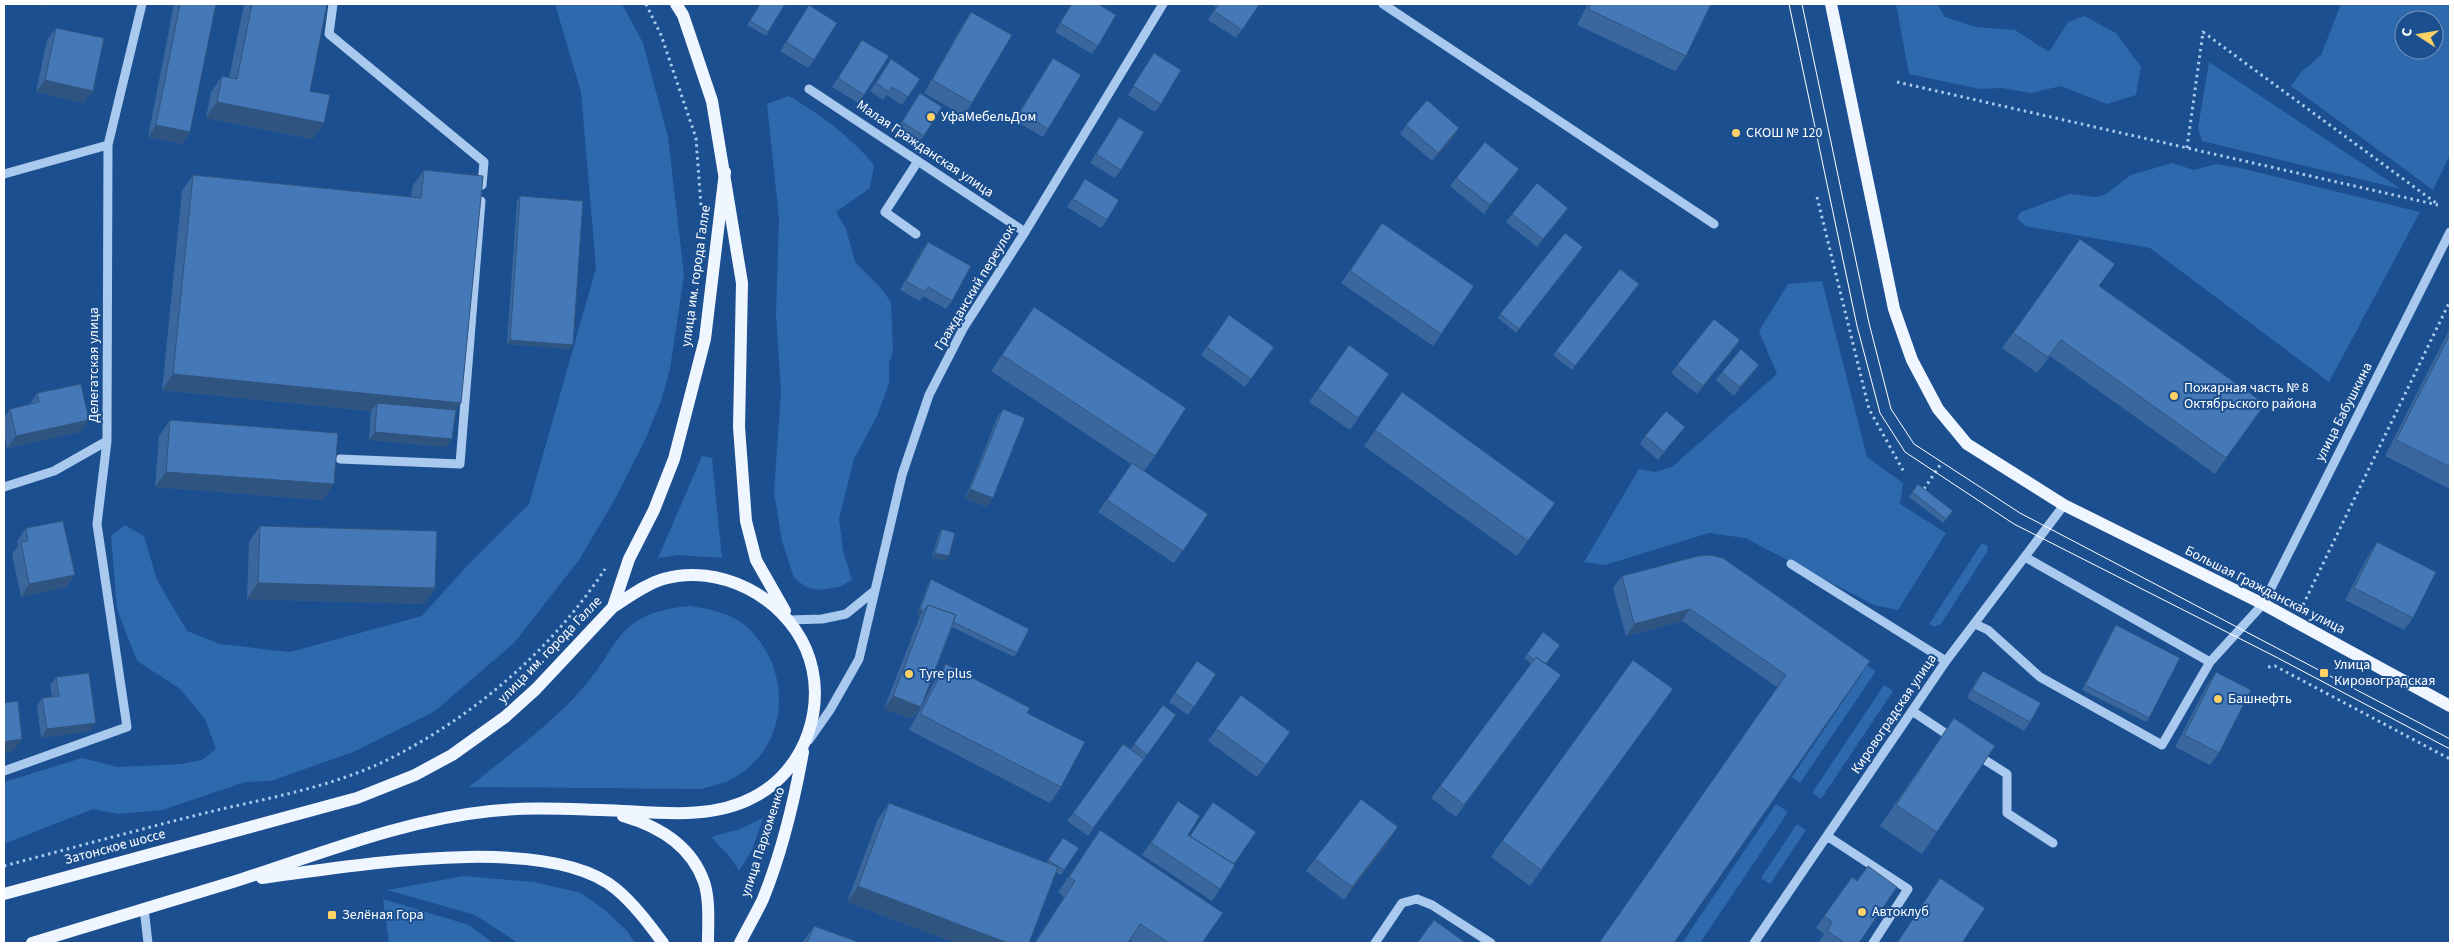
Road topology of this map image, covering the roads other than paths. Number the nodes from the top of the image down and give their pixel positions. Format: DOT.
graph roads {
  1 [pos="142,4"];
  2 [pos="333,4"];
  3 [pos="676,4"];
  4 [pos="1163,4"];
  5 [pos="1383,4"];
  6 [pos="1831,4"];
  7 [pos="809,89"];
  8 [pos="108,146"];
  9 [pos="918,161"];
  10 [pos="725,172"];
  11 [pos="4,174"];
  12 [pos="1714,224"];
  13 [pos="1025,232"];
  14 [pos="2450,232"];
  15 [pos="916,234"];
  16 [pos="107,441"];
  17 [pos="340,459"];
  18 [pos="4,487"];
  19 [pos="2064,505"];
  20 [pos="2025,557"];
  21 [pos="1791,564"];
  22 [pos="873,592"];
  23 [pos="2263,604"];
  24 [pos="613,607"];
  25 [pos="789,620"];
  26 [pos="1976,624"];
  27 [pos="1946,661"];
  28 [pos="2210,662"];
  29 [pos="2450,706"];
  30 [pos="1912,711"];
  31 [pos="805,746"];
  32 [pos="4,771"];
  33 [pos="602,810"];
  34 [pos="234,830"];
  35 [pos="1827,836"];
  36 [pos="2053,843"];
  37 [pos="235,881"];
  38 [pos="4,894"];
  39 [pos="144,908"];
  40 [pos="32,943"];
  41 [pos="148,943"];
  42 [pos="663,943"];
  43 [pos="708,943"];
  44 [pos="740,943"];
  45 [pos="1375,943"];
  46 [pos="1491,943"];
  47 [pos="1754,943"];
  48 [pos="1873,943"];
  1 -- 8 [label="street, Делегатская улица"];
  2 -- 17 [label="street"];
  3 -- 10 [label="main road, улица им. города Галле"];
  4 -- 13 [label="street, Гражданский переулок"];
  5 -- 12 [label="street"];
  6 -- 19 [label="main road, Большая Гражданская улица"];
  7 -- 9 [label="street, Малая Гражданская улица"];
  8 -- 11 [label="street"];
  8 -- 16 [label="street, Делегатская улица"];
  9 -- 13 [label="street, Малая Гражданская улица"];
  9 -- 15 [label="street"];
  10 -- 24 [label="main road, улица им. города Галле"];
  10 -- 25 [label="main road, улица им. города Галле"];
  13 -- 22 [label="street, Гражданский переулок"];
  14 -- 23 [label="street, улица Бабушкина"];
  16 -- 18 [label="street"];
  16 -- 32 [label="street, Делегатская улица"];
  19 -- 20 [label="street, Кировоградская улица"];
  19 -- 23 [label="main road, Большая Гражданская улица"];
  20 -- 26 [label="street, Кировоградская улица"];
  20 -- 28 [label="street"];
  21 -- 27 [label="street"];
  22 -- 25 [label="street"];
  22 -- 31 [label="street, Гражданский переулок"];
  23 -- 28 [label="street, улица Бабушкина"];
  23 -- 29 [label="main road, Большая Гражданская улица"];
  24 -- 25 [label="main road"];
  24 -- 34 [label="main road, улица им. города Галле"];
  25 -- 31 [label="main road, улица Пархоменко"];
  26 -- 27 [label="street, Кировоградская улица"];
  26 -- 28 [label="street, улица Бабушкина"];
  27 -- 30 [label="street, Кировоградская улица"];
  30 -- 35 [label="street, Кировоградская улица"];
  30 -- 36 [label="street"];
  31 -- 33 [label="main road"];
  31 -- 44 [label="main road, улица Пархоменко"];
  33 -- 37 [label="main road"];
  33 -- 43 [label="main road"];
  34 -- 38 [label="main road, Затонское шоссе"];
  35 -- 47 [label="street, Кировоградская улица"];
  35 -- 48 [label="street"];
  37 -- 39 [label="main road"];
  37 -- 42 [label="main road"];
  39 -- 40 [label="main road"];
  39 -- 41 [label="street"];
  45 -- 46 [label="street"];
}
